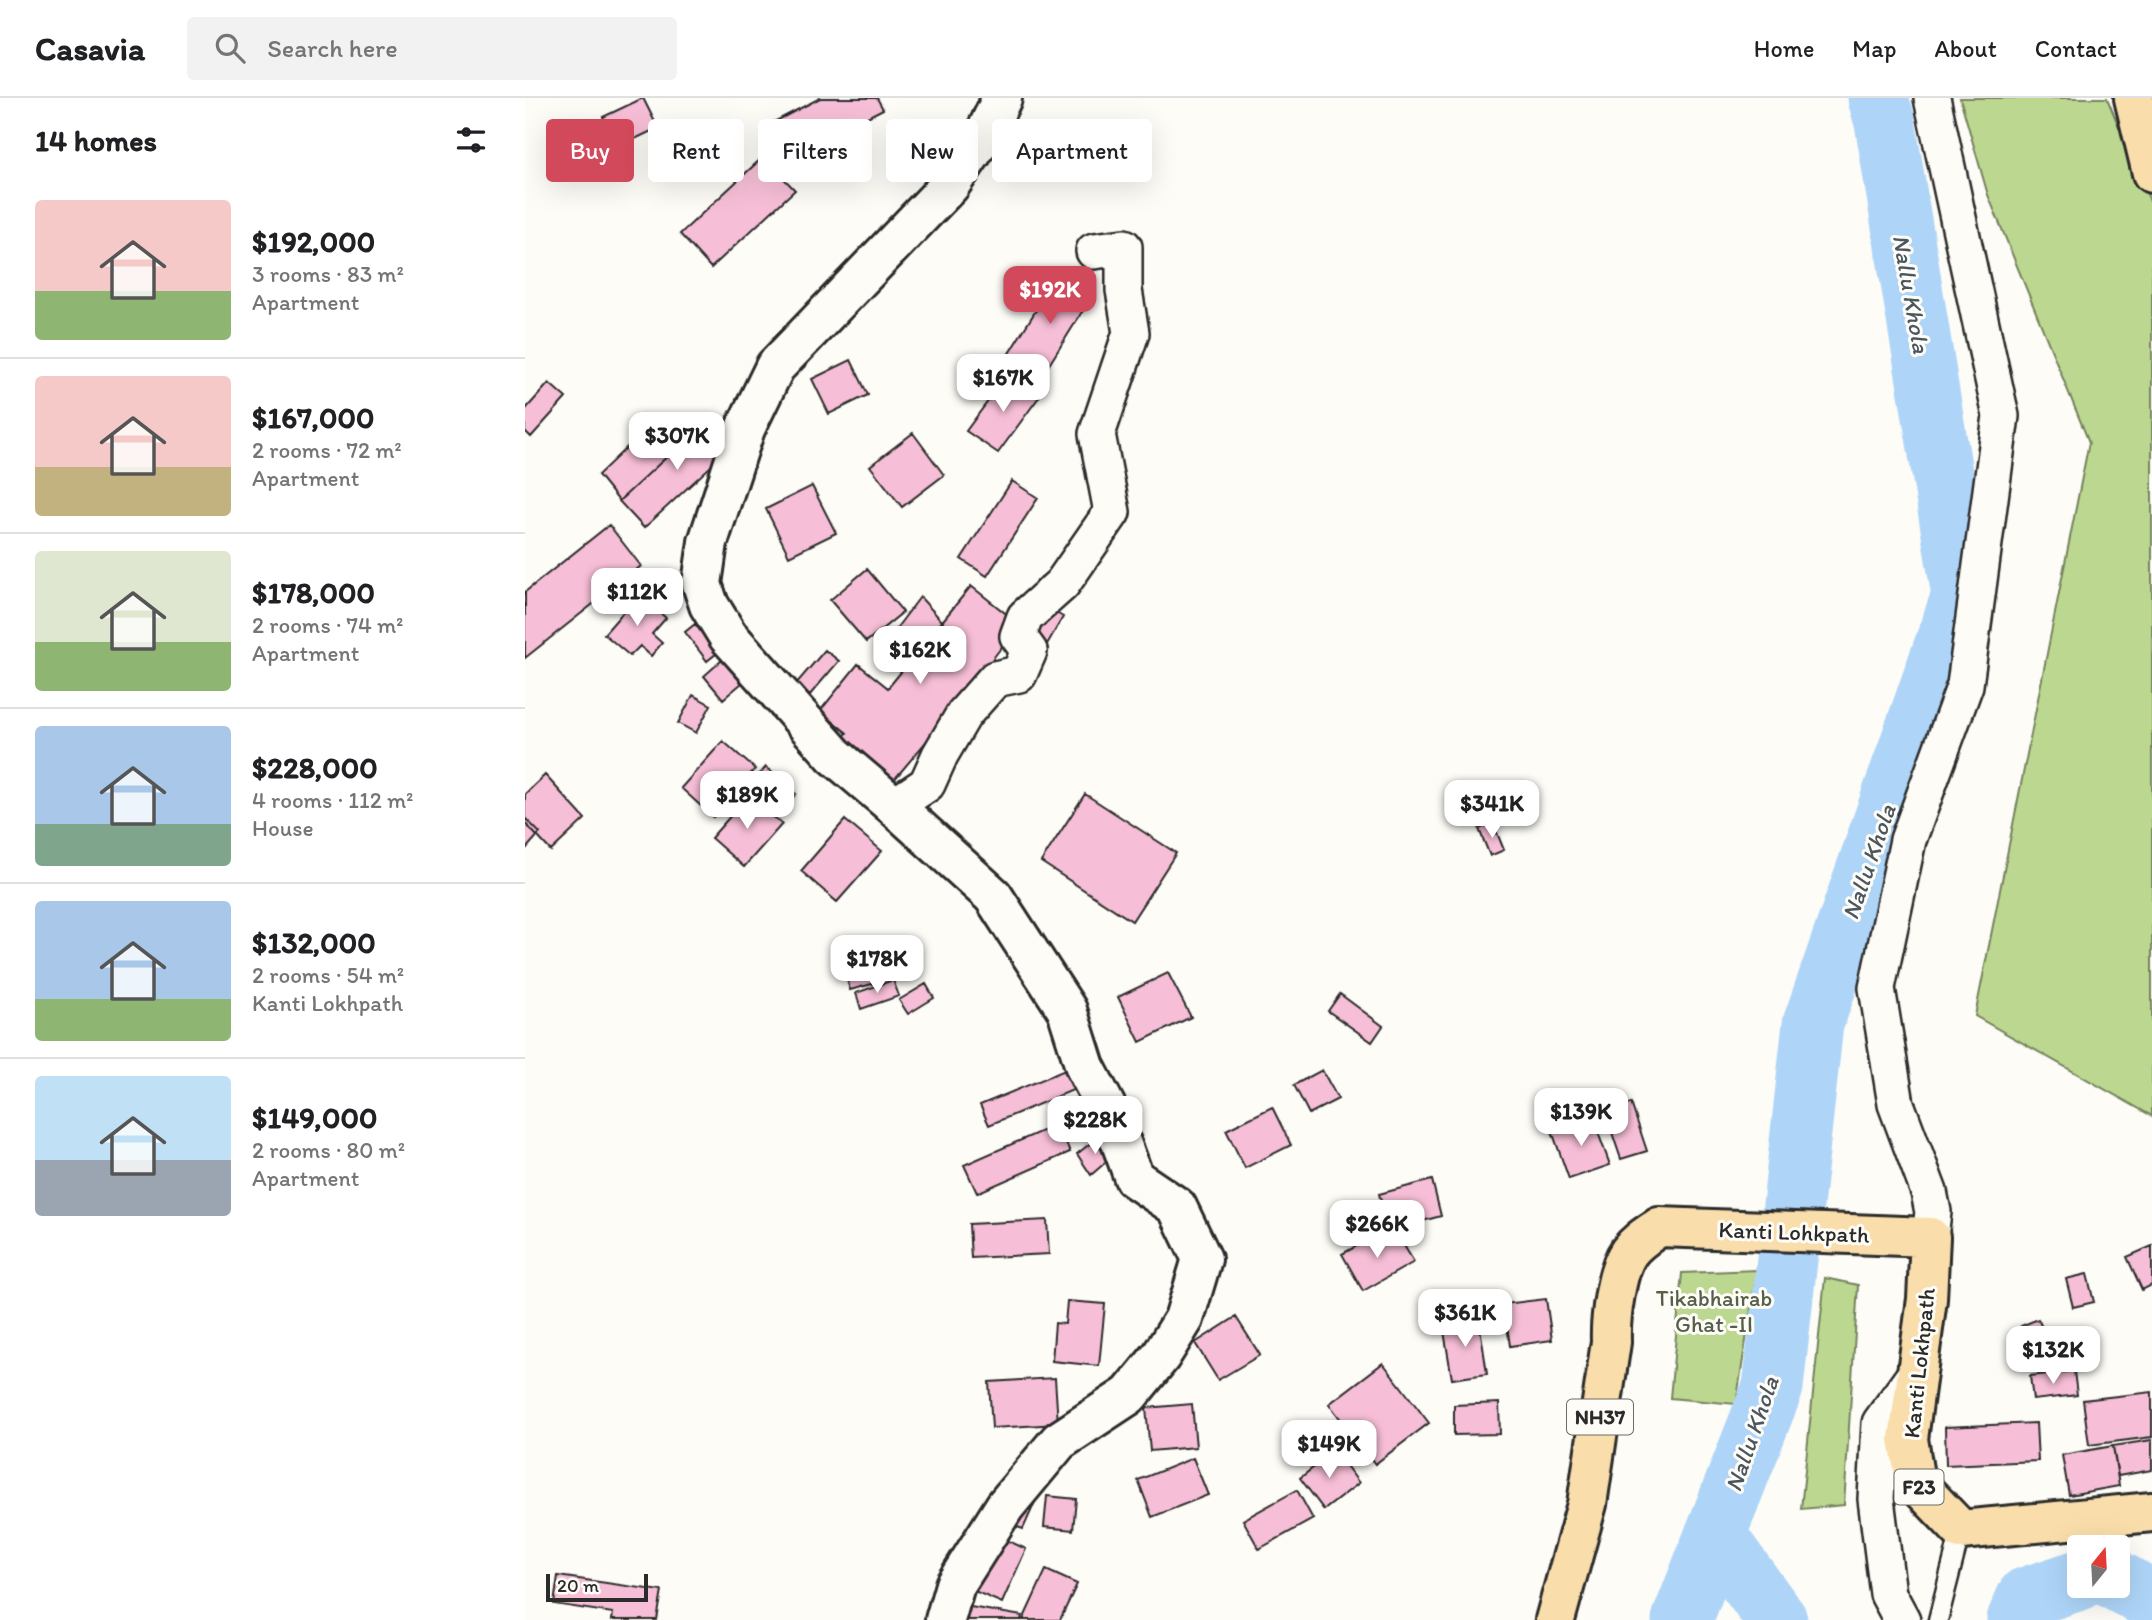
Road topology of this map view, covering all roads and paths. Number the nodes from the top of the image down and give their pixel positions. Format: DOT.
graph roads {
  1 [pos="1002,98"];
  2 [pos="1932,98"];
  3 [pos="2134,98"];
  4 [pos="2152,173"];
  5 [pos="1094,251"];
  6 [pos="894,806"];
  7 [pos="1930,1237"];
  8 [pos="1919,1369"];
  9 [pos="2152,1512"];
  10 [pos="1961,1530"];
  11 [pos="945,1620"];
  12 [pos="1555,1620"];
  13 [pos="1902,1620"];
  14 [pos="1938,1620"];
  1 -- 6 [label="main road"];
  2 -- 7 [label="street"];
  3 -- 4 [label="main road"];
  5 -- 6 [label="street"];
  6 -- 11 [label="main road"];
  7 -- 8 [label="main road, Kanti Lokhpath / F23"];
  7 -- 12 [label="main road, Kanti Lohkpath / NH37"];
  8 -- 10 [label="main road, Kanti Lokhpath / F23"];
  8 -- 13 [label="street"];
  9 -- 10 [label="main road, F23"];
  10 -- 14 [label="lane"];
}
